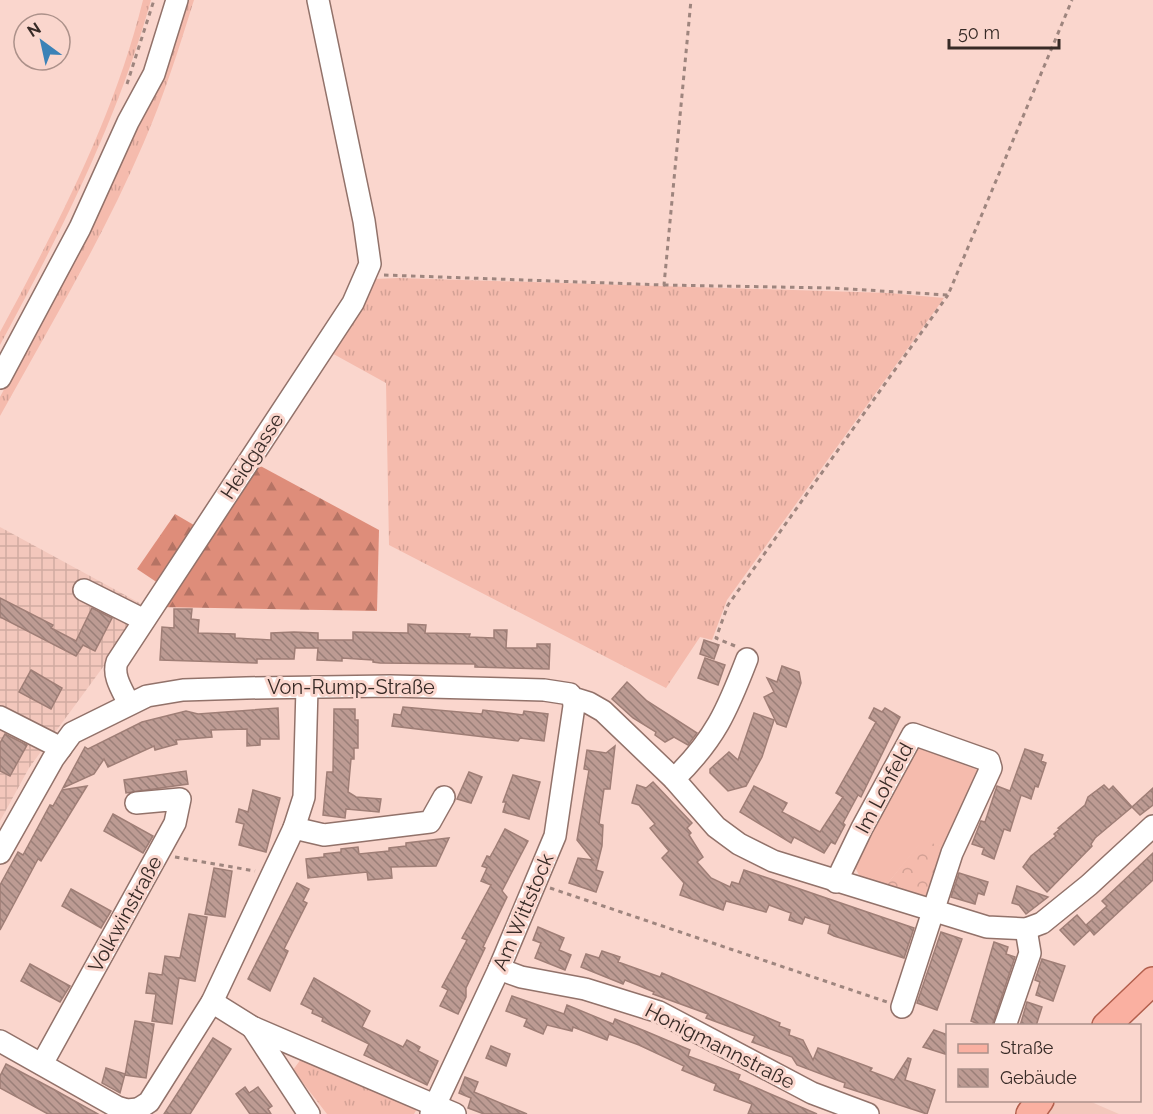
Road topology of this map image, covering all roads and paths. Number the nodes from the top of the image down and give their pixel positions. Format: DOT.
graph roads {
  1 [pos="164,0"];
  2 [pos="177,0"];
  3 [pos="318,0"];
  4 [pos="691,0"];
  5 [pos="1072,0"];
  6 [pos="128,122"];
  7 [pos="367,274"];
  8 [pos="664,285"];
  9 [pos="948,295"];
  10 [pos="0,378"];
  11 [pos="84,591"];
  12 [pos="144,620"];
  13 [pos="747,659"];
  14 [pos="307,688"];
  15 [pos="573,698"];
  16 [pos="129,704"];
  17 [pos="0,717"];
  18 [pos="61,748"];
  19 [pos="674,779"];
  20 [pos="444,797"];
  21 [pos="136,803"];
  22 [pos="1153,826"];
  23 [pos="294,828"];
  24 [pos="2,845"];
  25 [pos="160,852"];
  26 [pos="274,876"];
  27 [pos="836,882"];
  28 [pos="537,883"];
  29 [pos="934,911"];
  30 [pos="1034,926"];
  31 [pos="499,969"];
  32 [pos="1153,981"];
  33 [pos="212,1002"];
  34 [pos="902,1007"];
  35 [pos="1111,1020"];
  36 [pos="1006,1024"];
  37 [pos="252,1027"];
  38 [pos="0,1041"];
  39 [pos="42,1064"];
  40 [pos="1039,1102"];
  41 [pos="434,1109"];
  42 [pos="138,1111"];
  43 [pos="309,1114"];
  44 [pos="455,1114"];
  45 [pos="868,1114"];
  46 [pos="1030,1114"];
  1 -- 6 [label="street"];
  2 -- 6 [label="street"];
  3 -- 7 [label="street, Heidgasse"];
  4 -- 8 [label="path"];
  5 -- 9 [label="path"];
  6 -- 10 [label="street"];
  7 -- 8 [label="path"];
  7 -- 12 [label="street, Heidgasse"];
  8 -- 9 [label="path"];
  9 -- 13 [label="path"];
  11 -- 12 [label="street"];
  12 -- 16 [label="street, Heidgasse"];
  13 -- 19 [label="street"];
  14 -- 15 [label="street, Von-Rump-Straße"];
  14 -- 16 [label="street, Von-Rump-Straße"];
  14 -- 23 [label="street"];
  15 -- 19 [label="street"];
  15 -- 28 [label="street, Am Wittstock"];
  16 -- 18 [label="street"];
  17 -- 18 [label="street"];
  18 -- 24 [label="street"];
  19 -- 27 [label="street"];
  20 -- 23 [label="street"];
  21 -- 25 [label="street, Volkwinstraße"];
  22 -- 30 [label="street"];
  23 -- 26 [label="street"];
  25 -- 26 [label="path"];
  25 -- 39 [label="street, Volkwinstraße"];
  26 -- 33 [label="street"];
  27 -- 29 [label="street"];
  27 -- 29 [label="street, Im Lohfeld"];
  28 -- 31 [label="street, Am Wittstock"];
  28 -- 34 [label="path"];
  29 -- 30 [label="street"];
  29 -- 34 [label="street"];
  30 -- 36 [label="street"];
  31 -- 41 [label="street, Am Wittstock"];
  31 -- 45 [label="street, Honigmannstraße"];
  32 -- 35 [label="main road"];
  33 -- 37 [label="street"];
  33 -- 42 [label="street"];
  37 -- 41 [label="street"];
  37 -- 43 [label="street"];
  38 -- 39 [label="street"];
  39 -- 42 [label="street"];
  40 -- 46 [label="main road"];
  41 -- 44 [label="street"];
}
